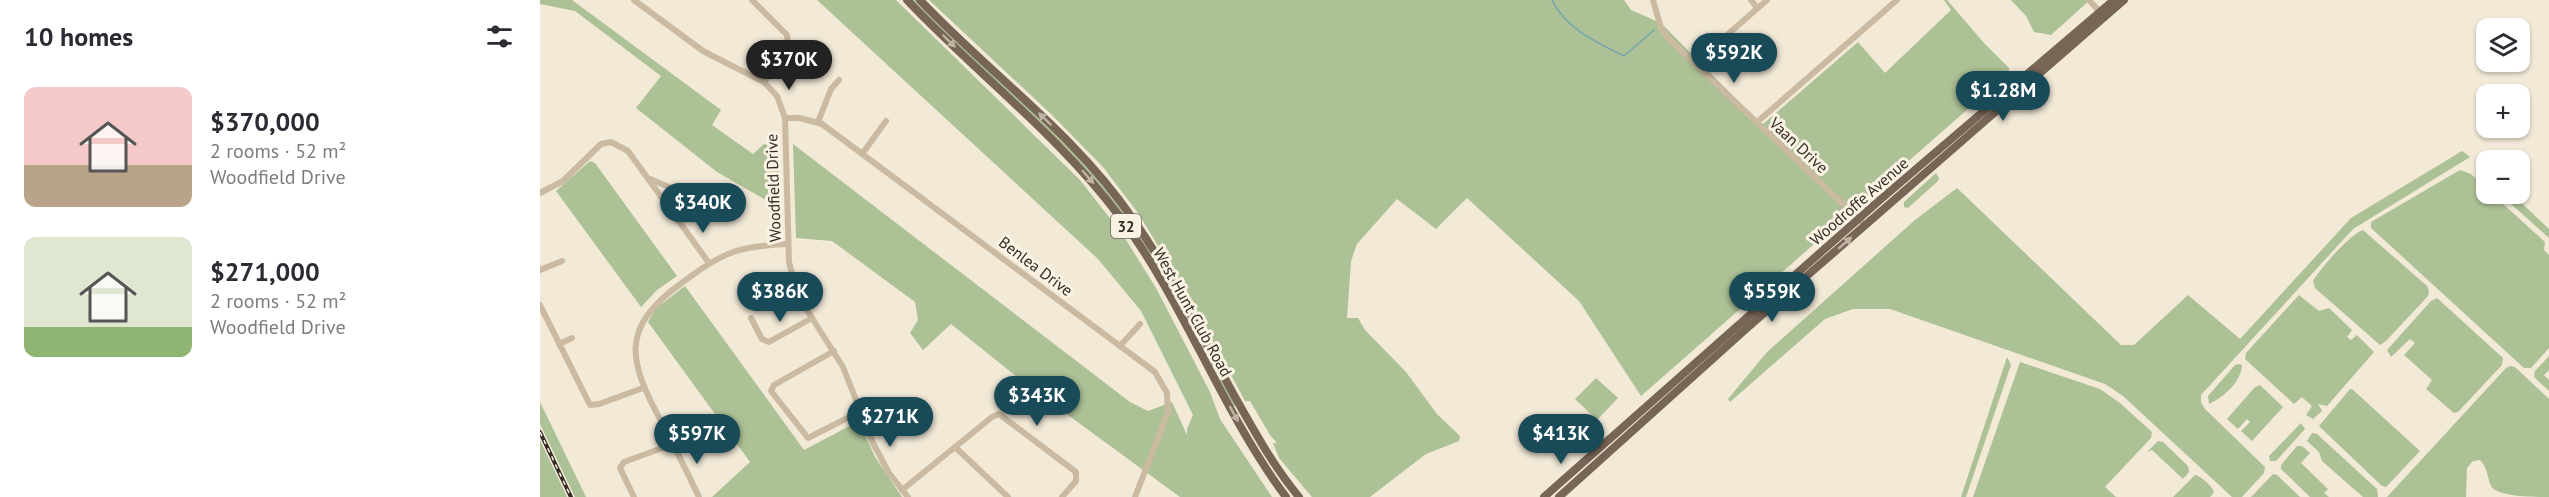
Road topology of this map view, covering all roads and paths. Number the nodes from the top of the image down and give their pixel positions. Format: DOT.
graph roads {
  1 [pos="634,0"];
  2 [pos="752,0"];
  3 [pos="907,0"];
  4 [pos="920,0"];
  5 [pos="1653,0"];
  6 [pos="1751,0"];
  7 [pos="1767,0"];
  8 [pos="1897,0"];
  9 [pos="2089,0"];
  10 [pos="2114,0"];
  11 [pos="2124,0"];
  12 [pos="1757,8"];
  13 [pos="2100,12"];
  14 [pos="1695,63"];
  15 [pos="839,80"];
  16 [pos="764,82"];
  17 [pos="785,118"];
  18 [pos="886,121"];
  19 [pos="818,122"];
  20 [pos="1756,123"];
  21 [pos="862,154"];
  22 [pos="648,179"];
  23 [pos="540,193"];
  24 [pos="1859,219"];
  25 [pos="677,220"];
  26 [pos="1865,225"];
  27 [pos="788,244"];
  28 [pos="562,261"];
  29 [pos="709,263"];
  30 [pos="540,270"];
  31 [pos="540,304"];
  32 [pos="751,318"];
  33 [pos="813,318"];
  34 [pos="1140,324"];
  35 [pos="572,338"];
  36 [pos="559,344"];
  37 [pos="1120,346"];
  38 [pos="834,351"];
  39 [pos="643,388"];
  40 [pos="861,411"];
  41 [pos="673,444"];
  42 [pos="955,447"];
  43 [pos="902,490"];
  44 [pos="634,497"];
  45 [pos="699,497"];
  46 [pos="908,497"];
  47 [pos="1008,497"];
  48 [pos="1062,497"];
  49 [pos="1135,497"];
  50 [pos="1286,497"];
  51 [pos="1299,497"];
  52 [pos="1544,497"];
  53 [pos="1559,497"];
  1 -- 16 [label="street, Woodfield Drive"];
  2 -- 16 [label="street"];
  3 -- 50 [label="main road, West Hunt Club Road / 32, one-way"];
  51 -- 4 [label="main road, West Hunt Club Road / 32, one-way"];
  5 -- 14 [label="street, Vaan Drive"];
  6 -- 12 [label="street"];
  7 -- 12 [label="street"];
  8 -- 20 [label="street"];
  9 -- 13 [label="street"];
  10 -- 13 [label="main road, Woodroffe Avenue"];
  11 -- 26 [label="main road, Woodroffe Avenue"];
  12 -- 14 [label="street"];
  13 -- 24 [label="main road, Woodroffe Avenue"];
  14 -- 20 [label="street, Vaan Drive"];
  15 -- 19 [label="street"];
  16 -- 17 [label="street, Woodfield Drive"];
  17 -- 19 [label="street, Benlea Drive"];
  17 -- 27 [label="street, Woodfield Drive"];
  18 -- 21 [label="street"];
  19 -- 21 [label="street, Benlea Drive"];
  20 -- 24 [label="street, Vaan Drive"];
  21 -- 37 [label="street, Benlea Drive"];
  22 -- 23 [label="street"];
  22 -- 25 [label="street"];
  22 -- 25 [label="street"];
  24 -- 26 [label="street, Vaan Drive"];
  24 -- 52 [label="main road, Woodroffe Avenue"];
  25 -- 29 [label="street"];
  53 -- 26 [label="main road, Woodroffe Avenue, one-way"];
  27 -- 29 [label="street"];
  27 -- 33 [label="street, Woodfield Drive"];
  28 -- 30 [label="street"];
  29 -- 39 [label="street"];
  31 -- 36 [label="street"];
  32 -- 33 [label="street"];
  33 -- 38 [label="street, Woodfield Drive"];
  34 -- 37 [label="street"];
  35 -- 36 [label="street"];
  36 -- 39 [label="street"];
  37 -- 49 [label="street, Benlea Drive"];
  38 -- 40 [label="street, Woodfield Drive"];
  38 -- 40 [label="street"];
  39 -- 41 [label="street"];
  40 -- 43 [label="street, Woodfield Drive"];
  41 -- 44 [label="street"];
  41 -- 45 [label="street"];
  42 -- 43 [label="street"];
  42 -- 47 [label="street"];
  42 -- 48 [label="street"];
  43 -- 46 [label="street, Woodfield Drive"];
}
